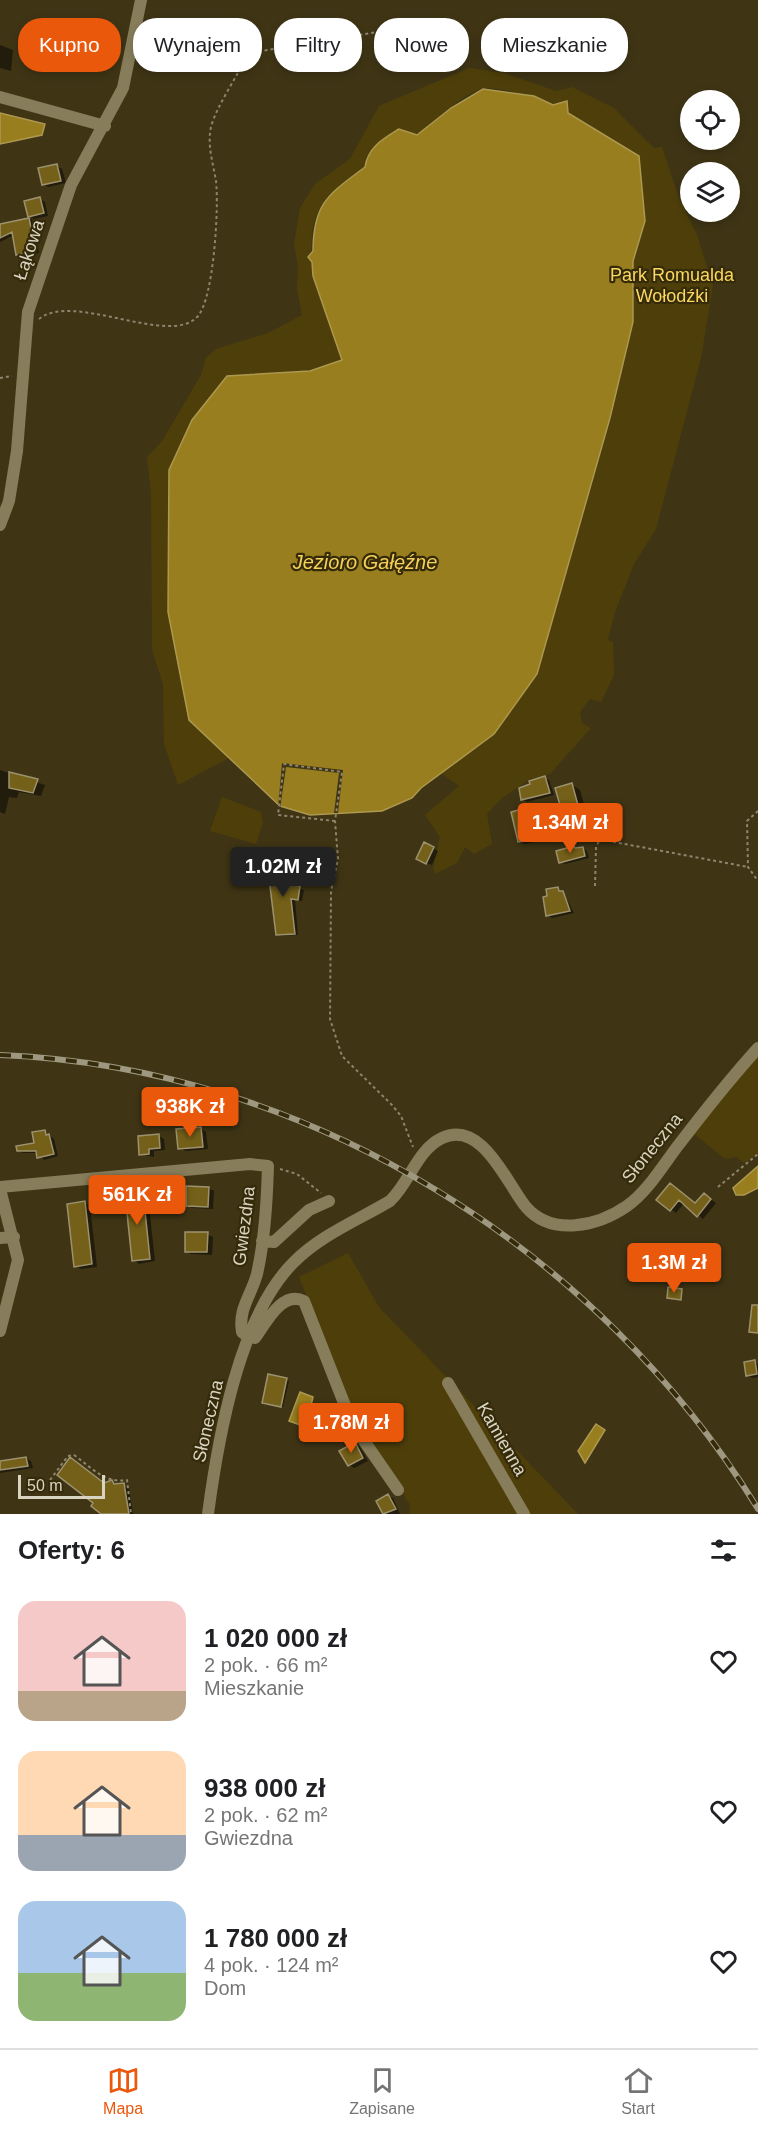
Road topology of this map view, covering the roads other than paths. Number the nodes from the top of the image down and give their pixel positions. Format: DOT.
graph roads {
  1 [pos="141,0"];
  2 [pos="0,97"];
  3 [pos="105,126"];
  4 [pos="0,525"];
  5 [pos="758,1048"];
  6 [pos="0,1188"];
  7 [pos="329,1201"];
  8 [pos="14,1237"];
  9 [pos="0,1238"];
  10 [pos="262,1241"];
  11 [pos="0,1331"];
  12 [pos="247,1336"];
  13 [pos="448,1383"];
  14 [pos="398,1490"];
  15 [pos="208,1514"];
  16 [pos="524,1514"];
  1 -- 3 [label="street, Łąkowa"];
  2 -- 3 [label="street"];
  3 -- 4 [label="street, Łąkowa"];
  5 -- 12 [label="street, Słoneczna"];
  6 -- 8 [label="street"];
  6 -- 10 [label="street, Gwiezdna"];
  7 -- 10 [label="street"];
  8 -- 9 [label="street"];
  8 -- 11 [label="street"];
  10 -- 12 [label="street, Gwiezdna"];
  12 -- 14 [label="street"];
  12 -- 15 [label="street, Słoneczna"];
  13 -- 16 [label="street, Kamienna"];
}
